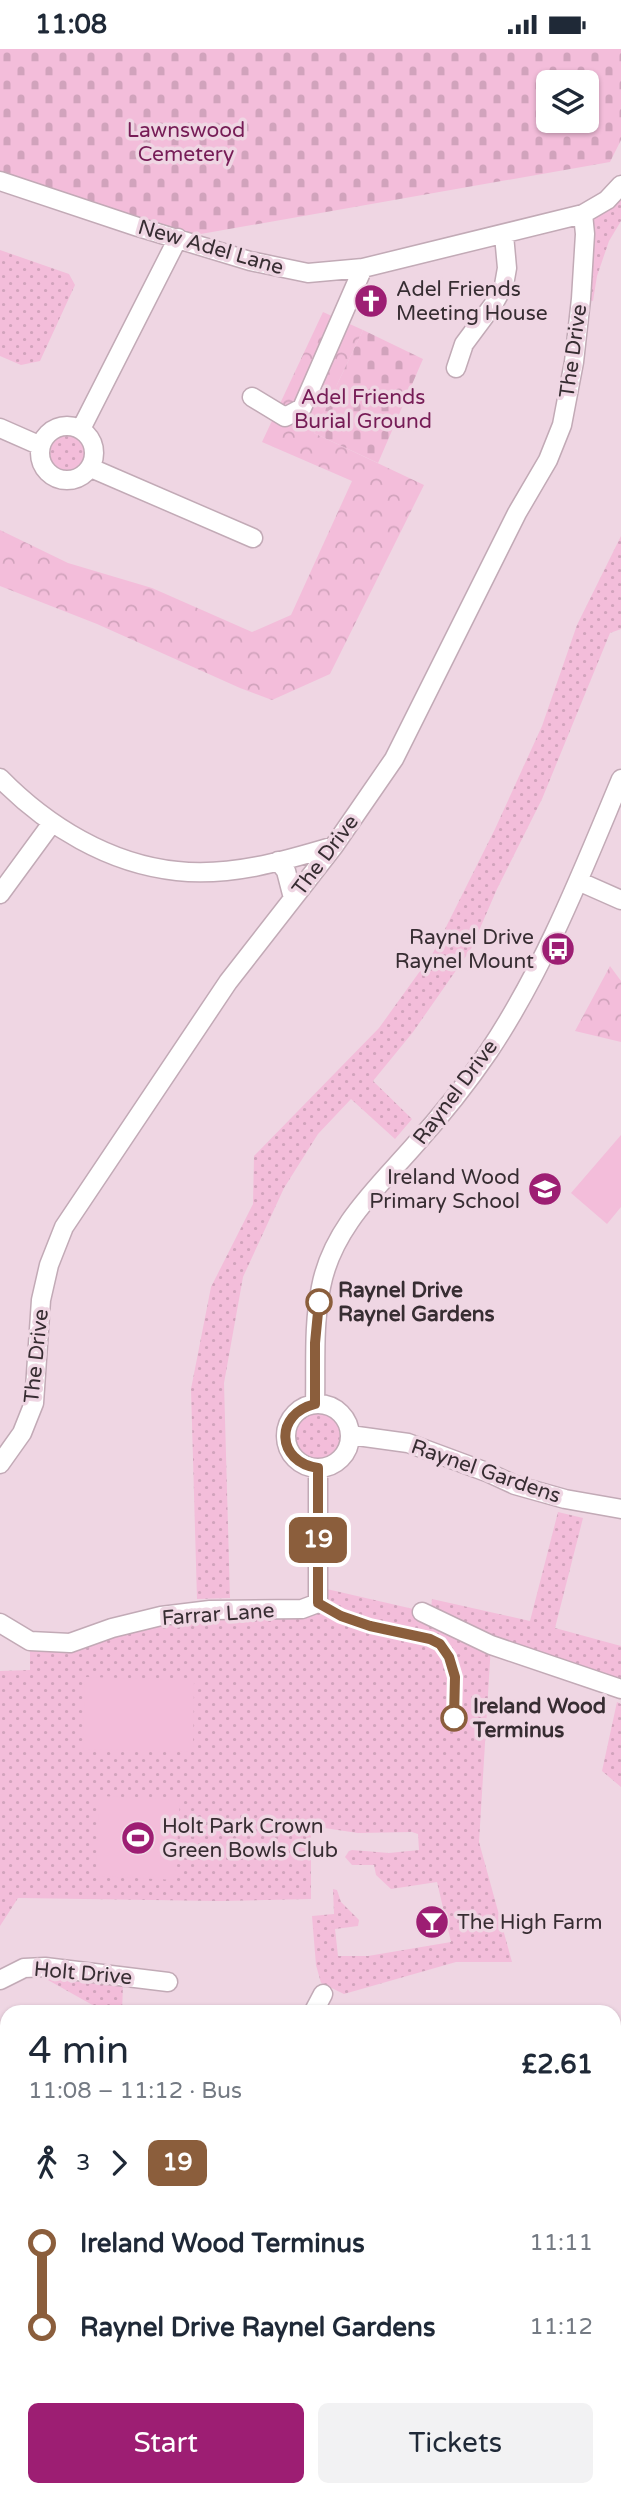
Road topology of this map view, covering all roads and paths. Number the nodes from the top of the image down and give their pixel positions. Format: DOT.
graph roads {
  1 [pos="0,181"];
  2 [pos="621,185"];
  3 [pos="583,214"];
  4 [pos="504,235"];
  5 [pos="178,238"];
  6 [pos="363,268"];
  7 [pos="456,368"];
  8 [pos="252,397"];
  9 [pos="0,428"];
  10 [pos="81,429"];
  11 [pos="41,446"];
  12 [pos="91,468"];
  13 [pos="253,538"];
  14 [pos="0,778"];
  15 [pos="621,779"];
  16 [pos="52,823"];
  17 [pos="334,846"];
  18 [pos="278,861"];
  19 [pos="578,881"];
  20 [pos="0,894"];
  21 [pos="293,898"];
  22 [pos="621,899"];
  23 [pos="315,1404"];
  24 [pos="350,1435"];
  25 [pos="0,1464"];
  26 [pos="318,1468"];
  27 [pos="621,1509"];
  28 [pos="422,1612"];
  29 [pos="0,1623"];
  30 [pos="621,1689"];
  31 [pos="0,1980"];
  32 [pos="168,1982"];
  33 [pos="323,1994"];
  34 [pos="317,2005"];
  1 -- 5 [label="street, New Adel Lane"];
  2 -- 3 [label="street, New Adel Lane"];
  3 -- 4 [label="street, New Adel Lane"];
  3 -- 17 [label="street, The Drive"];
  4 -- 6 [label="street, New Adel Lane"];
  4 -- 7 [label="street"];
  5 -- 6 [label="street, New Adel Lane"];
  5 -- 10 [label="street"];
  6 -- 8 [label="street"];
  9 -- 11 [label="street"];
  10 -- 11 [label="street"];
  10 -- 12 [label="street"];
  11 -- 12 [label="street"];
  12 -- 13 [label="street"];
  14 -- 16 [label="street"];
  15 -- 19 [label="street, Raynel Drive"];
  16 -- 18 [label="street"];
  16 -- 20 [label="street"];
  17 -- 18 [label="street"];
  17 -- 21 [label="street, The Drive"];
  18 -- 21 [label="street"];
  19 -- 22 [label="street"];
  19 -- 23 [label="street, Raynel Drive"];
  21 -- 25 [label="street, The Drive"];
  23 -- 24 [label="street"];
  23 -- 26 [label="street"];
  24 -- 26 [label="street"];
  24 -- 27 [label="street, Raynel Gardens"];
  26 -- 29 [label="street, Farrar Lane"];
  28 -- 30 [label="street"];
  31 -- 32 [label="street, Holt Drive"];
  33 -- 34 [label="street"];
}
